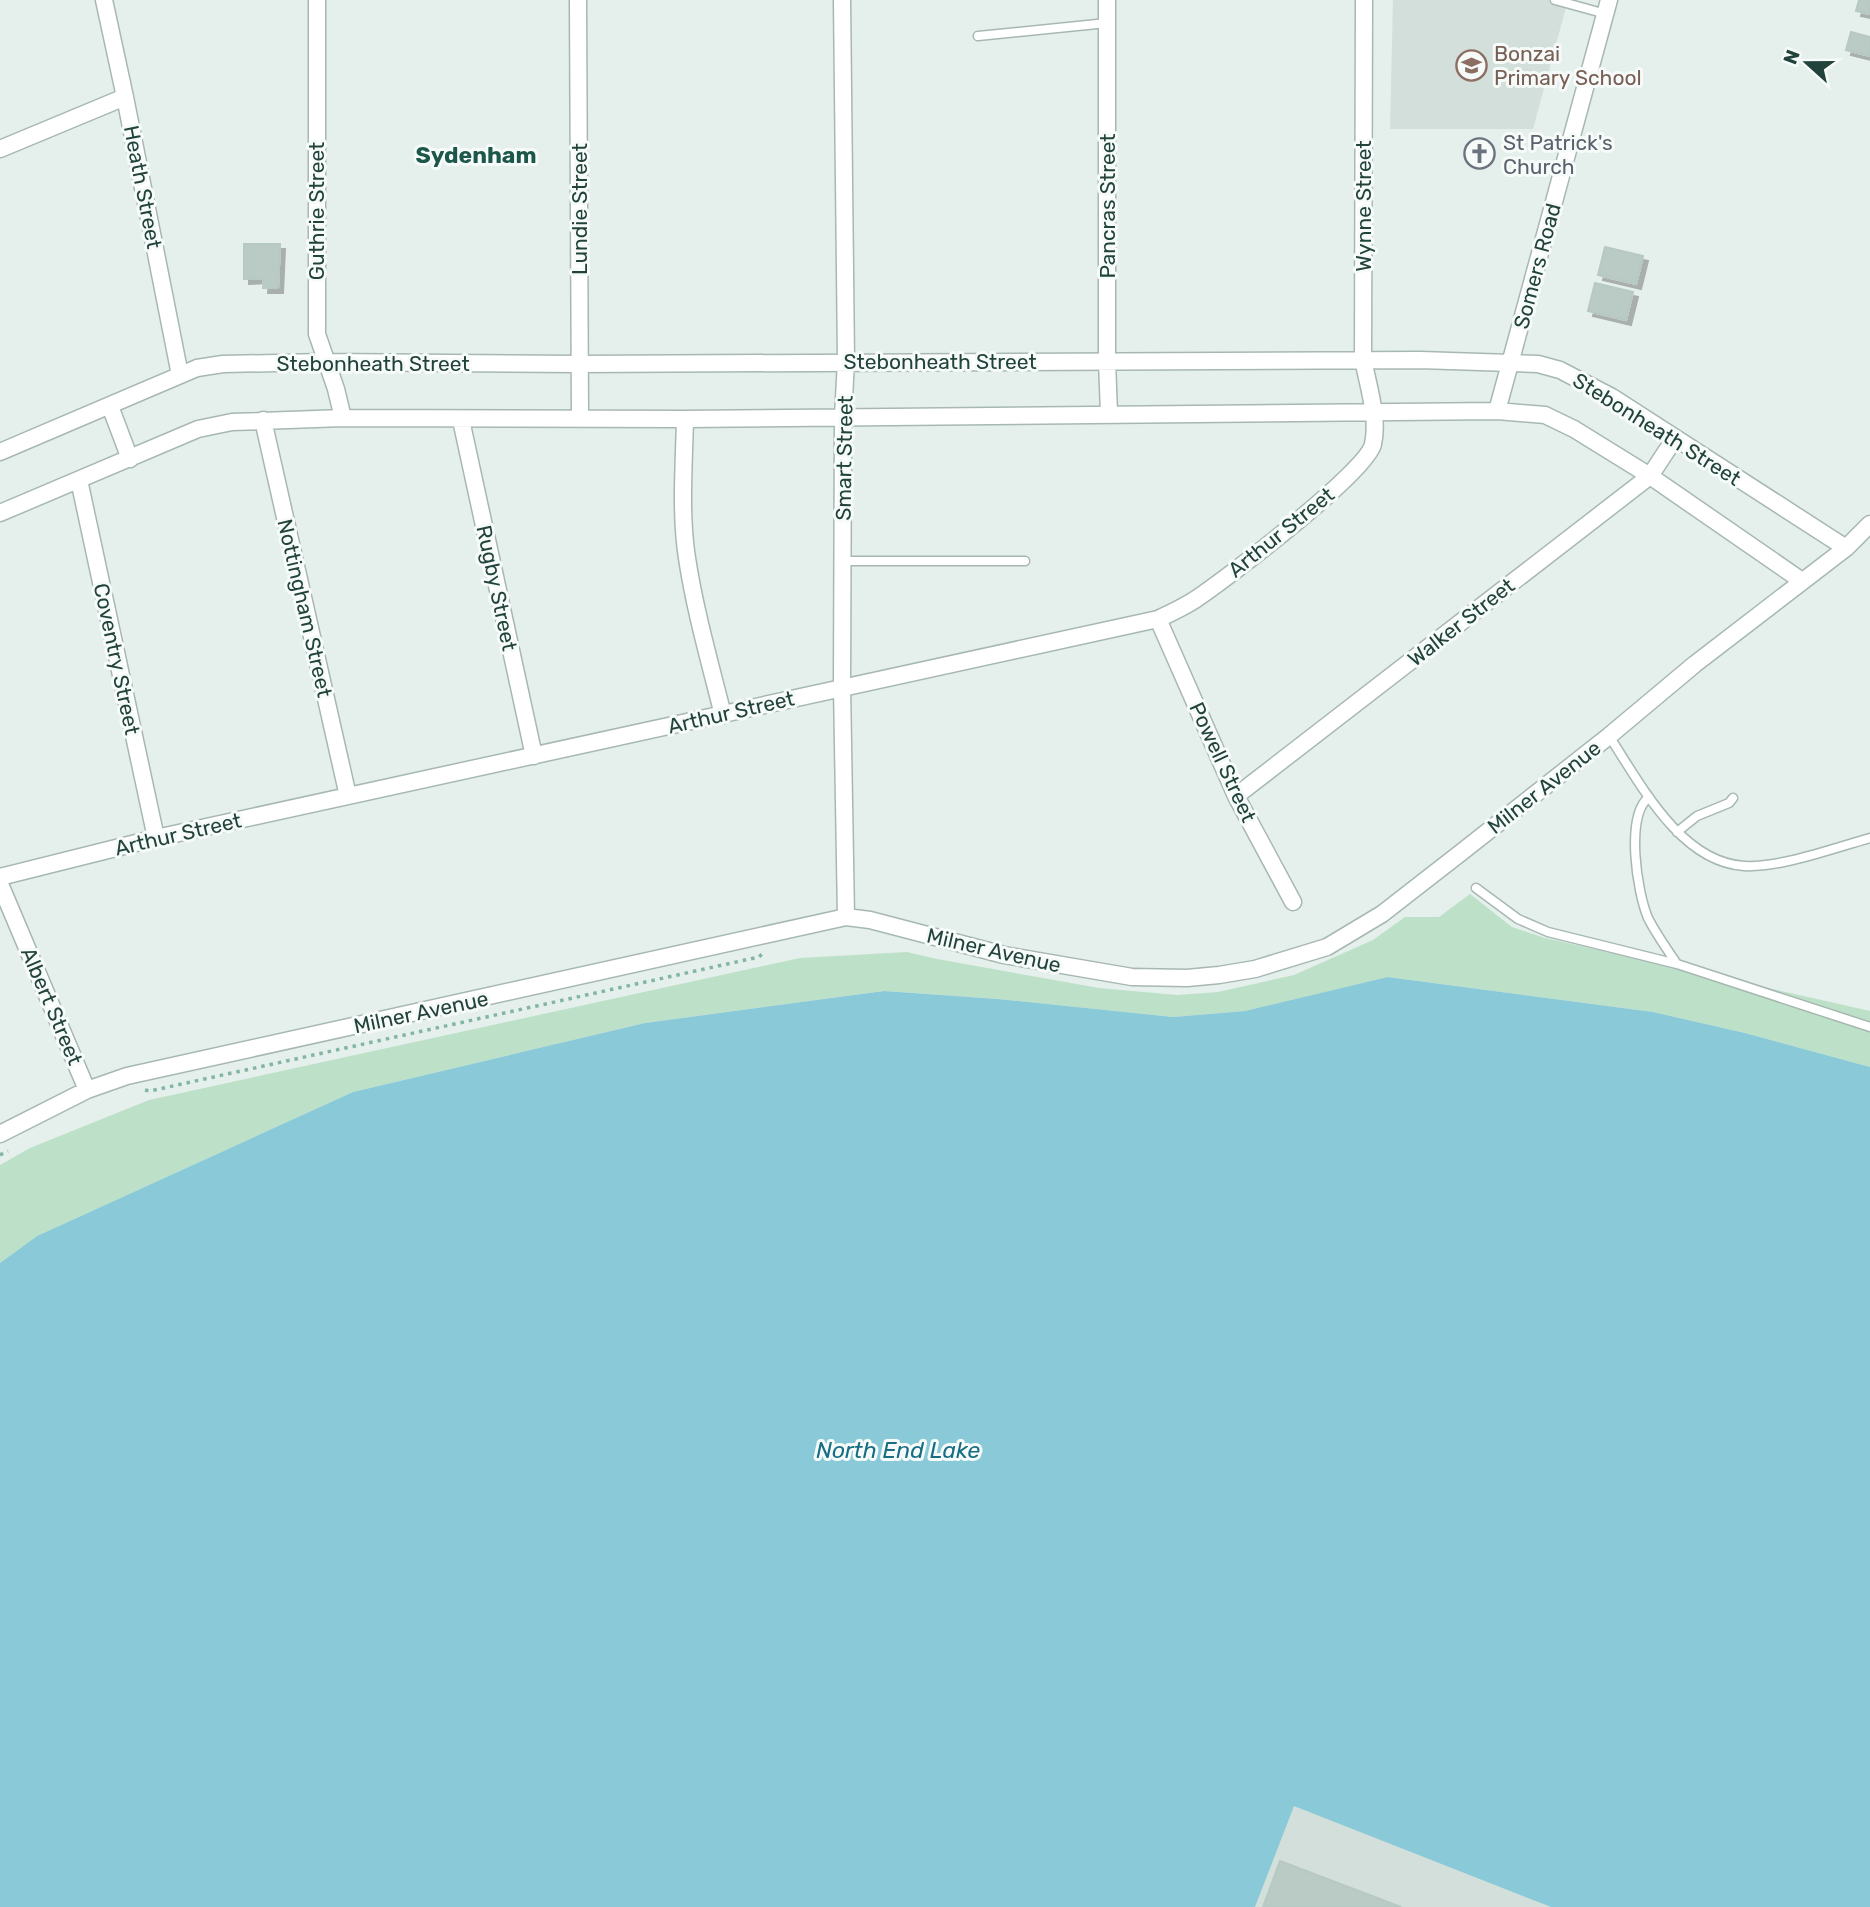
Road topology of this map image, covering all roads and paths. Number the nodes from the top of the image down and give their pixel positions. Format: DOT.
graph roads {
  1 [pos="103,0"];
  2 [pos="317,0"];
  3 [pos="578,0"];
  4 [pos="842,0"];
  5 [pos="1107,0"];
  6 [pos="1364,0"];
  7 [pos="1555,0"];
  8 [pos="1607,7"];
  9 [pos="1107,23"];
  10 [pos="978,36"];
  11 [pos="125,97"];
  12 [pos="0,149"];
  13 [pos="1363,359"];
  14 [pos="846,361"];
  15 [pos="1107,361"];
  16 [pos="325,362"];
  17 [pos="1511,363"];
  18 [pos="579,364"];
  19 [pos="180,375"];
  20 [pos="110,406"];
  21 [pos="1373,411"];
  22 [pos="1497,411"];
  23 [pos="1109,413"];
  24 [pos="843,416"];
  25 [pos="343,418"];
  26 [pos="580,418"];
  27 [pos="685,419"];
  28 [pos="263,420"];
  29 [pos="461,420"];
  30 [pos="1675,438"];
  31 [pos="0,453"];
  32 [pos="130,459"];
  33 [pos="1650,476"];
  34 [pos="79,480"];
  35 [pos="0,513"];
  36 [pos="1870,524"];
  37 [pos="1846,548"];
  38 [pos="842,561"];
  39 [pos="1024,561"];
  40 [pos="1802,581"];
  41 [pos="1158,619"];
  42 [pos="842,686"];
  43 [pos="723,715"];
  44 [pos="1609,736"];
  45 [pos="534,756"];
  46 [pos="348,796"];
  47 [pos="1236,796"];
  48 [pos="1649,797"];
  49 [pos="1733,798"];
  50 [pos="1677,832"];
  51 [pos="156,838"];
  52 [pos="1870,838"];
  53 [pos="0,877"];
  54 [pos="0,884"];
  55 [pos="1476,888"];
  56 [pos="1293,902"];
  57 [pos="846,917"];
  58 [pos="765,952"];
  59 [pos="1677,964"];
  60 [pos="1870,1027"];
  61 [pos="135,1088"];
  62 [pos="87,1090"];
  63 [pos="0,1134"];
  64 [pos="17,1146"];
  65 [pos="0,1155"];
  1 -- 11 [label="street, Heath Street"];
  2 -- 16 [label="street, Guthrie Street"];
  3 -- 18 [label="street, Lundie Street"];
  4 -- 14 [label="street, Smart Street"];
  5 -- 9 [label="street, Pancras Street"];
  6 -- 13 [label="street, Wynne Street"];
  7 -- 8 [label="lane"];
  8 -- 17 [label="street, Somers Road"];
  9 -- 10 [label="lane"];
  9 -- 15 [label="street, Pancras Street"];
  11 -- 12 [label="street"];
  11 -- 19 [label="street, Heath Street"];
  13 -- 15 [label="street, Stebonheath Street"];
  13 -- 17 [label="street, Stebonheath Street"];
  13 -- 21 [label="street, Wynne Street"];
  14 -- 15 [label="street, Stebonheath Street"];
  14 -- 18 [label="street, Stebonheath Street"];
  14 -- 24 [label="street, Smart Street"];
  15 -- 23 [label="street, Pancras Street"];
  16 -- 18 [label="street, Stebonheath Street"];
  16 -- 19 [label="street, Stebonheath Street"];
  16 -- 25 [label="street, Guthrie Street"];
  17 -- 22 [label="street, Somers Road"];
  17 -- 30 [label="street, Stebonheath Street"];
  18 -- 26 [label="street, Lundie Street"];
  19 -- 20 [label="street, Stebonheath Street"];
  20 -- 31 [label="street, Stebonheath Street"];
  20 -- 32 [label="street"];
  21 -- 22 [label="street, Stebonheath Street"];
  21 -- 23 [label="street, Stebonheath Street"];
  21 -- 41 [label="street, Arthur Street"];
  22 -- 33 [label="street, Stebonheath Street"];
  23 -- 24 [label="street, Stebonheath Street"];
  24 -- 27 [label="street, Stebonheath Street"];
  24 -- 38 [label="street, Smart Street"];
  25 -- 28 [label="street, Stebonheath Street"];
  25 -- 29 [label="street, Stebonheath Street"];
  26 -- 27 [label="street, Stebonheath Street"];
  26 -- 29 [label="street, Stebonheath Street"];
  27 -- 43 [label="street"];
  28 -- 32 [label="street, Stebonheath Street"];
  28 -- 46 [label="street, Nottingham Street"];
  29 -- 45 [label="street, Rugby Street"];
  30 -- 33 [label="street, Walker Street"];
  30 -- 37 [label="street, Stebonheath Street"];
  32 -- 34 [label="street, Stebonheath Street"];
  33 -- 40 [label="street, Stebonheath Street"];
  33 -- 47 [label="street, Walker Street"];
  34 -- 35 [label="street, Stebonheath Street"];
  34 -- 51 [label="street, Coventry Street"];
  36 -- 37 [label="street, Milner Avenue"];
  37 -- 40 [label="street, Milner Avenue"];
  38 -- 39 [label="lane"];
  38 -- 42 [label="street, Smart Street"];
  40 -- 44 [label="street, Milner Avenue"];
  41 -- 42 [label="street, Arthur Street"];
  41 -- 47 [label="street, Powell Street"];
  42 -- 43 [label="street, Arthur Street"];
  42 -- 57 [label="street, Smart Street"];
  43 -- 45 [label="street, Arthur Street"];
  44 -- 48 [label="lane"];
  44 -- 57 [label="street, Milner Avenue"];
  45 -- 46 [label="street, Arthur Street"];
  46 -- 51 [label="street, Arthur Street"];
  47 -- 56 [label="street, Powell Street"];
  48 -- 50 [label="lane"];
  48 -- 59 [label="lane"];
  49 -- 50 [label="lane"];
  50 -- 52 [label="lane"];
  51 -- 53 [label="street, Arthur Street"];
  54 -- 62 [label="street, Albert Street"];
  55 -- 59 [label="lane"];
  57 -- 62 [label="street, Milner Avenue"];
  58 -- 61 [label="path"];
  59 -- 60 [label="lane"];
  62 -- 63 [label="street, Milner Avenue"];
  64 -- 65 [label="path"];
}
